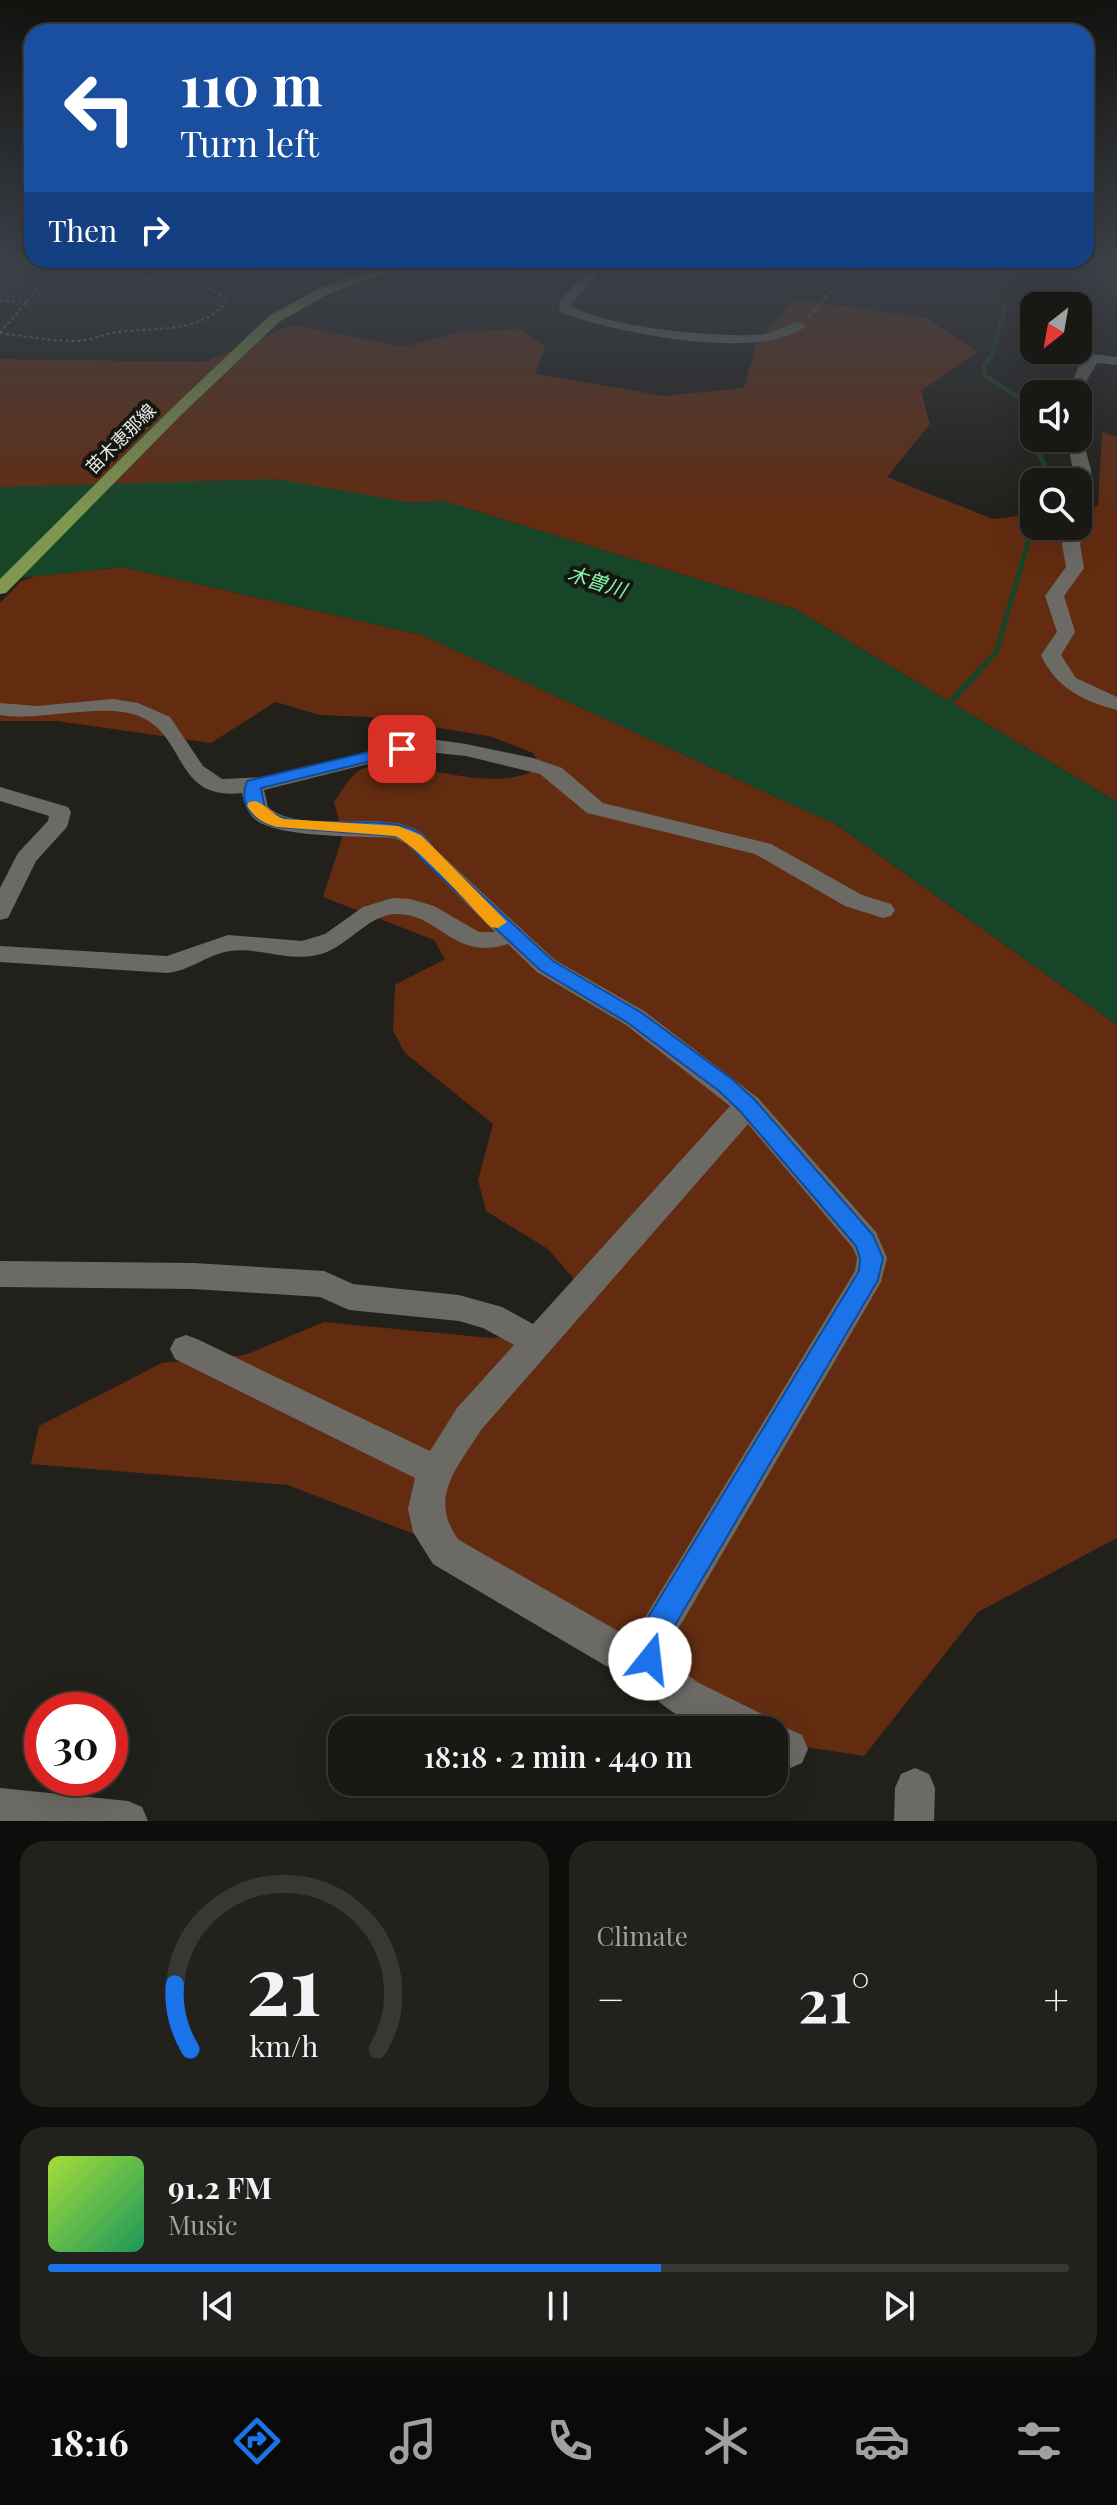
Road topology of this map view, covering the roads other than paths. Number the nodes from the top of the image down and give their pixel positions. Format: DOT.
graph roads {
  1 [pos="242,349"];
  2 [pos="1117,361"];
  3 [pos="1079,380"];
  4 [pos="1078,452"];
  5 [pos="0,589"];
  6 [pos="1117,704"];
  7 [pos="0,709"];
  8 [pos="253,785"];
  9 [pos="0,794"];
  10 [pos="883,910"];
  11 [pos="0,912"];
  12 [pos="511,935"];
  13 [pos="0,954"];
  14 [pos="748,1105"];
  15 [pos="0,1274"];
  16 [pos="537,1342"];
  17 [pos="186,1349"];
  18 [pos="435,1471"];
  19 [pos="650,1659"];
  20 [pos="726,1716"];
  21 [pos="0,1808"];
  22 [pos="128,1821"];
  1 -- 5 [label="main road, 苗木恵那線"];
  2 -- 3 [label="street"];
  4 -- 6 [label="street"];
  7 -- 8 [label="street"];
  8 -- 10 [label="street"];
  8 -- 12 [label="street"];
  9 -- 11 [label="street"];
  12 -- 13 [label="street"];
  12 -- 14 [label="street"];
  14 -- 16 [label="street"];
  14 -- 19 [label="street"];
  15 -- 16 [label="street"];
  16 -- 18 [label="street"];
  17 -- 18 [label="street"];
  18 -- 19 [label="street"];
  19 -- 20 [label="street"];
  21 -- 22 [label="street"];
}
